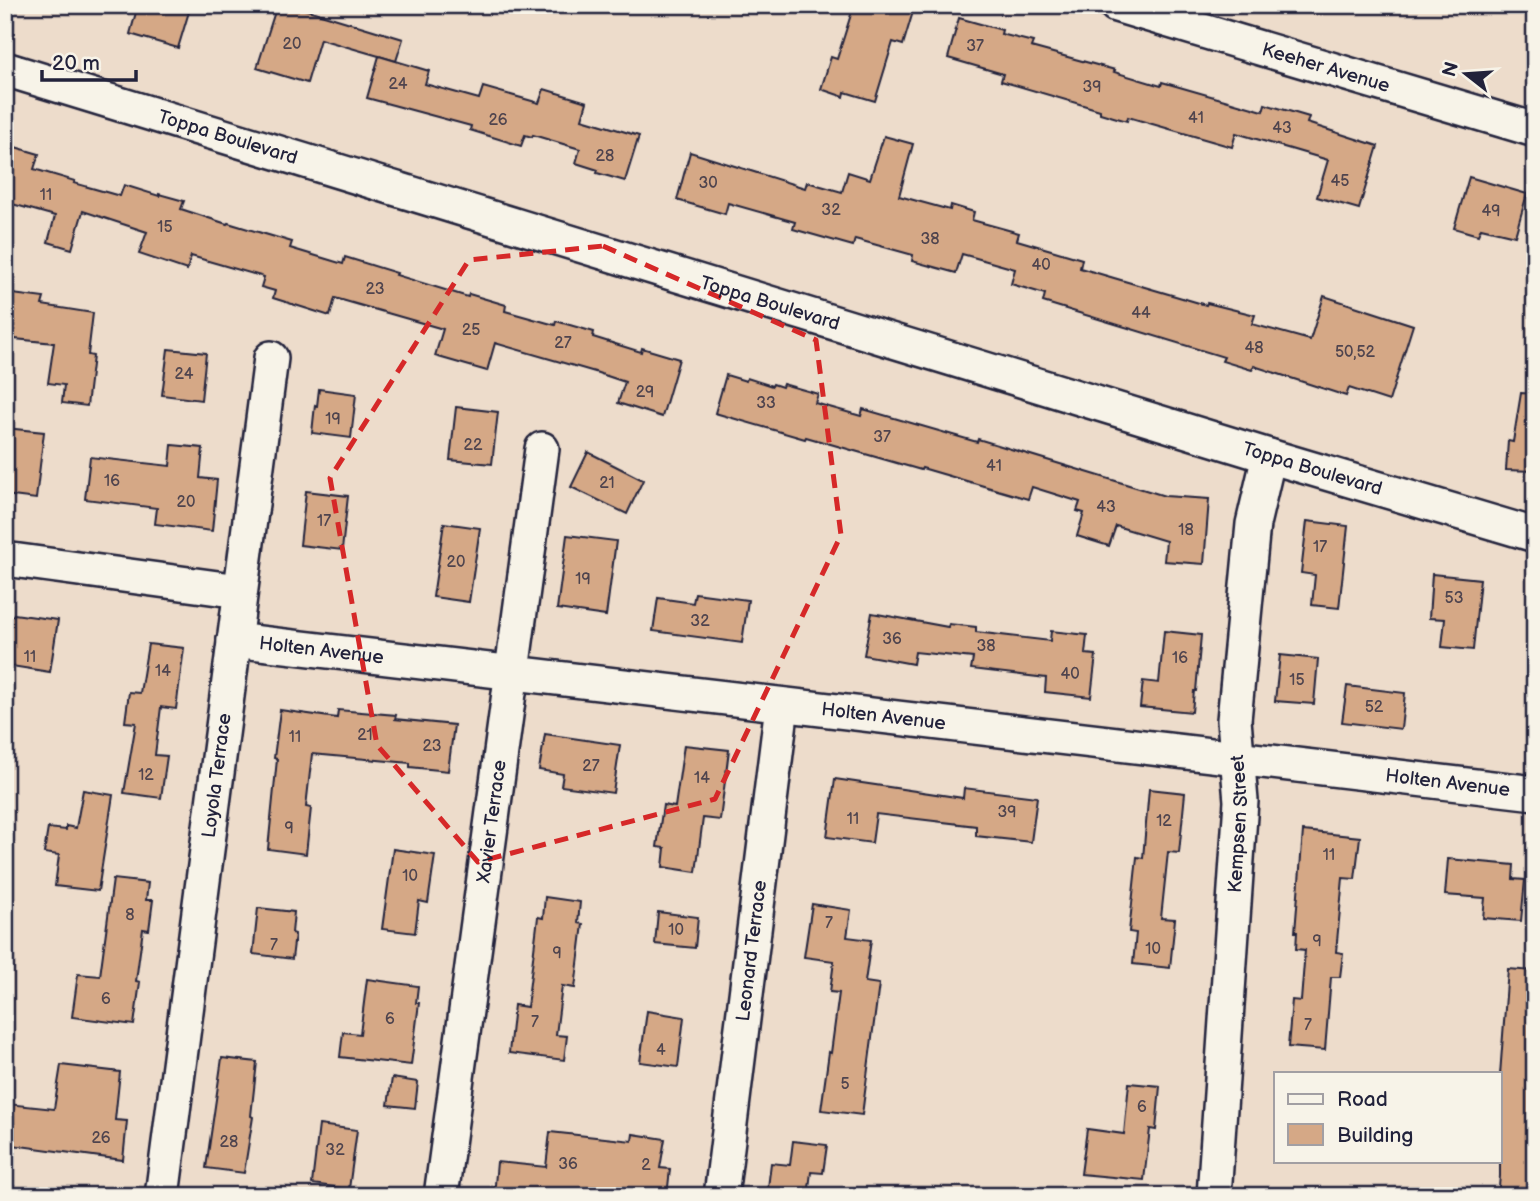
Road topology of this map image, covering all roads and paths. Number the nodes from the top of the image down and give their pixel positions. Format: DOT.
graph roads {
  1 [pos="1115,5"];
  2 [pos="5,69"];
  3 [pos="1535,130"];
  4 [pos="271,358"];
  5 [pos="541,449"];
  6 [pos="1269,456"];
  7 [pos="1535,535"];
  8 [pos="5,559"];
  9 [pos="240,591"];
  10 [pos="234,640"];
  11 [pos="511,673"];
  12 [pos="782,705"];
  13 [pos="1238,759"];
  14 [pos="1535,793"];
  15 [pos="162,1196"];
  16 [pos="441,1196"];
  17 [pos="721,1196"];
  18 [pos="1214,1196"];
  1 -- 3 [label="street, Keeher Avenue"];
  2 -- 6 [label="street, Toppa Boulevard"];
  4 -- 9 [label="street, Loyola Terrace"];
  5 -- 11 [label="street, Xavier Terrace"];
  6 -- 7 [label="street, Toppa Boulevard"];
  6 -- 13 [label="street, Kempsen Street"];
  8 -- 9 [label="street"];
  9 -- 10 [label="street, Loyola Terrace"];
  10 -- 11 [label="street, Holten Avenue"];
  10 -- 15 [label="street, Loyola Terrace"];
  11 -- 12 [label="street, Holten Avenue"];
  11 -- 16 [label="street, Xavier Terrace"];
  12 -- 13 [label="street, Holten Avenue"];
  12 -- 17 [label="street, Leonard Terrace"];
  13 -- 14 [label="street, Holten Avenue"];
  13 -- 18 [label="street, Kempsen Street"];
}
